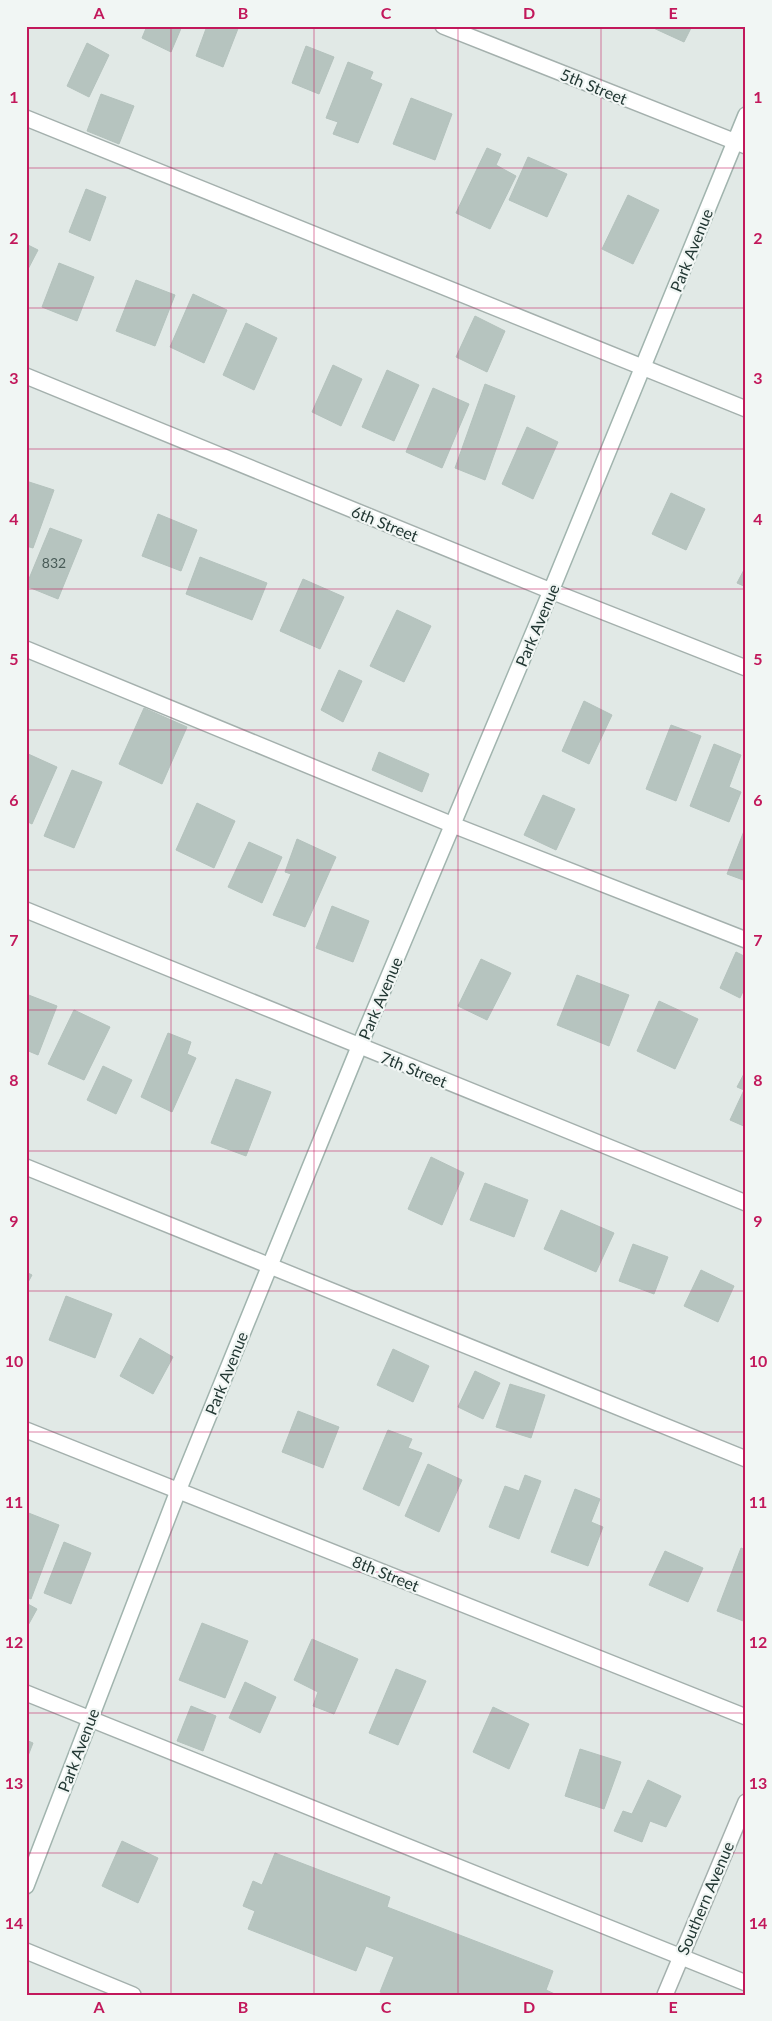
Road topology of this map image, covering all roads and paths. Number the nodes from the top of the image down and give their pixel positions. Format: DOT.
graph roads {
  1 [pos="443,26"];
  2 [pos="746,115"];
  3 [pos="26,118"];
  4 [pos="740,144"];
  5 [pos="643,368"];
  6 [pos="26,376"];
  7 [pos="746,409"];
  8 [pos="551,591"];
  9 [pos="26,649"];
  10 [pos="746,668"];
  11 [pos="453,825"];
  12 [pos="26,910"];
  13 [pos="746,940"];
  14 [pos="359,1047"];
  15 [pos="26,1167"];
  16 [pos="746,1204"];
  17 [pos="269,1266"];
  18 [pos="26,1430"];
  19 [pos="746,1459"];
  20 [pos="178,1491"];
  21 [pos="26,1693"];
  22 [pos="746,1716"];
  23 [pos="90,1719"];
  24 [pos="746,1802"];
  25 [pos="26,1886"];
  26 [pos="26,1952"];
  27 [pos="681,1957"];
  28 [pos="746,1983"];
  29 [pos="133,1995"];
  30 [pos="665,1995"];
  1 -- 4 [label="street, 5th Street"];
  2 -- 4 [label="street, Park Avenue"];
  3 -- 5 [label="street"];
  4 -- 5 [label="street, Park Avenue"];
  5 -- 7 [label="street"];
  5 -- 8 [label="street, Park Avenue"];
  6 -- 8 [label="street, 6th Street"];
  8 -- 10 [label="street, 6th Street"];
  8 -- 11 [label="street, Park Avenue"];
  9 -- 11 [label="street"];
  11 -- 13 [label="street"];
  11 -- 14 [label="street, Park Avenue"];
  12 -- 14 [label="street, 7th Street"];
  14 -- 16 [label="street, 7th Street"];
  14 -- 17 [label="street, Park Avenue"];
  15 -- 17 [label="street"];
  17 -- 19 [label="street"];
  17 -- 20 [label="street, Park Avenue"];
  18 -- 20 [label="street, 8th Street"];
  20 -- 22 [label="street, 8th Street"];
  20 -- 23 [label="street, Park Avenue"];
  21 -- 23 [label="street"];
  23 -- 25 [label="street, Park Avenue"];
  23 -- 27 [label="street"];
  24 -- 27 [label="street, Southern Avenue"];
  26 -- 29 [label="street"];
  27 -- 28 [label="street"];
  27 -- 30 [label="street, Southern Avenue"];
}
